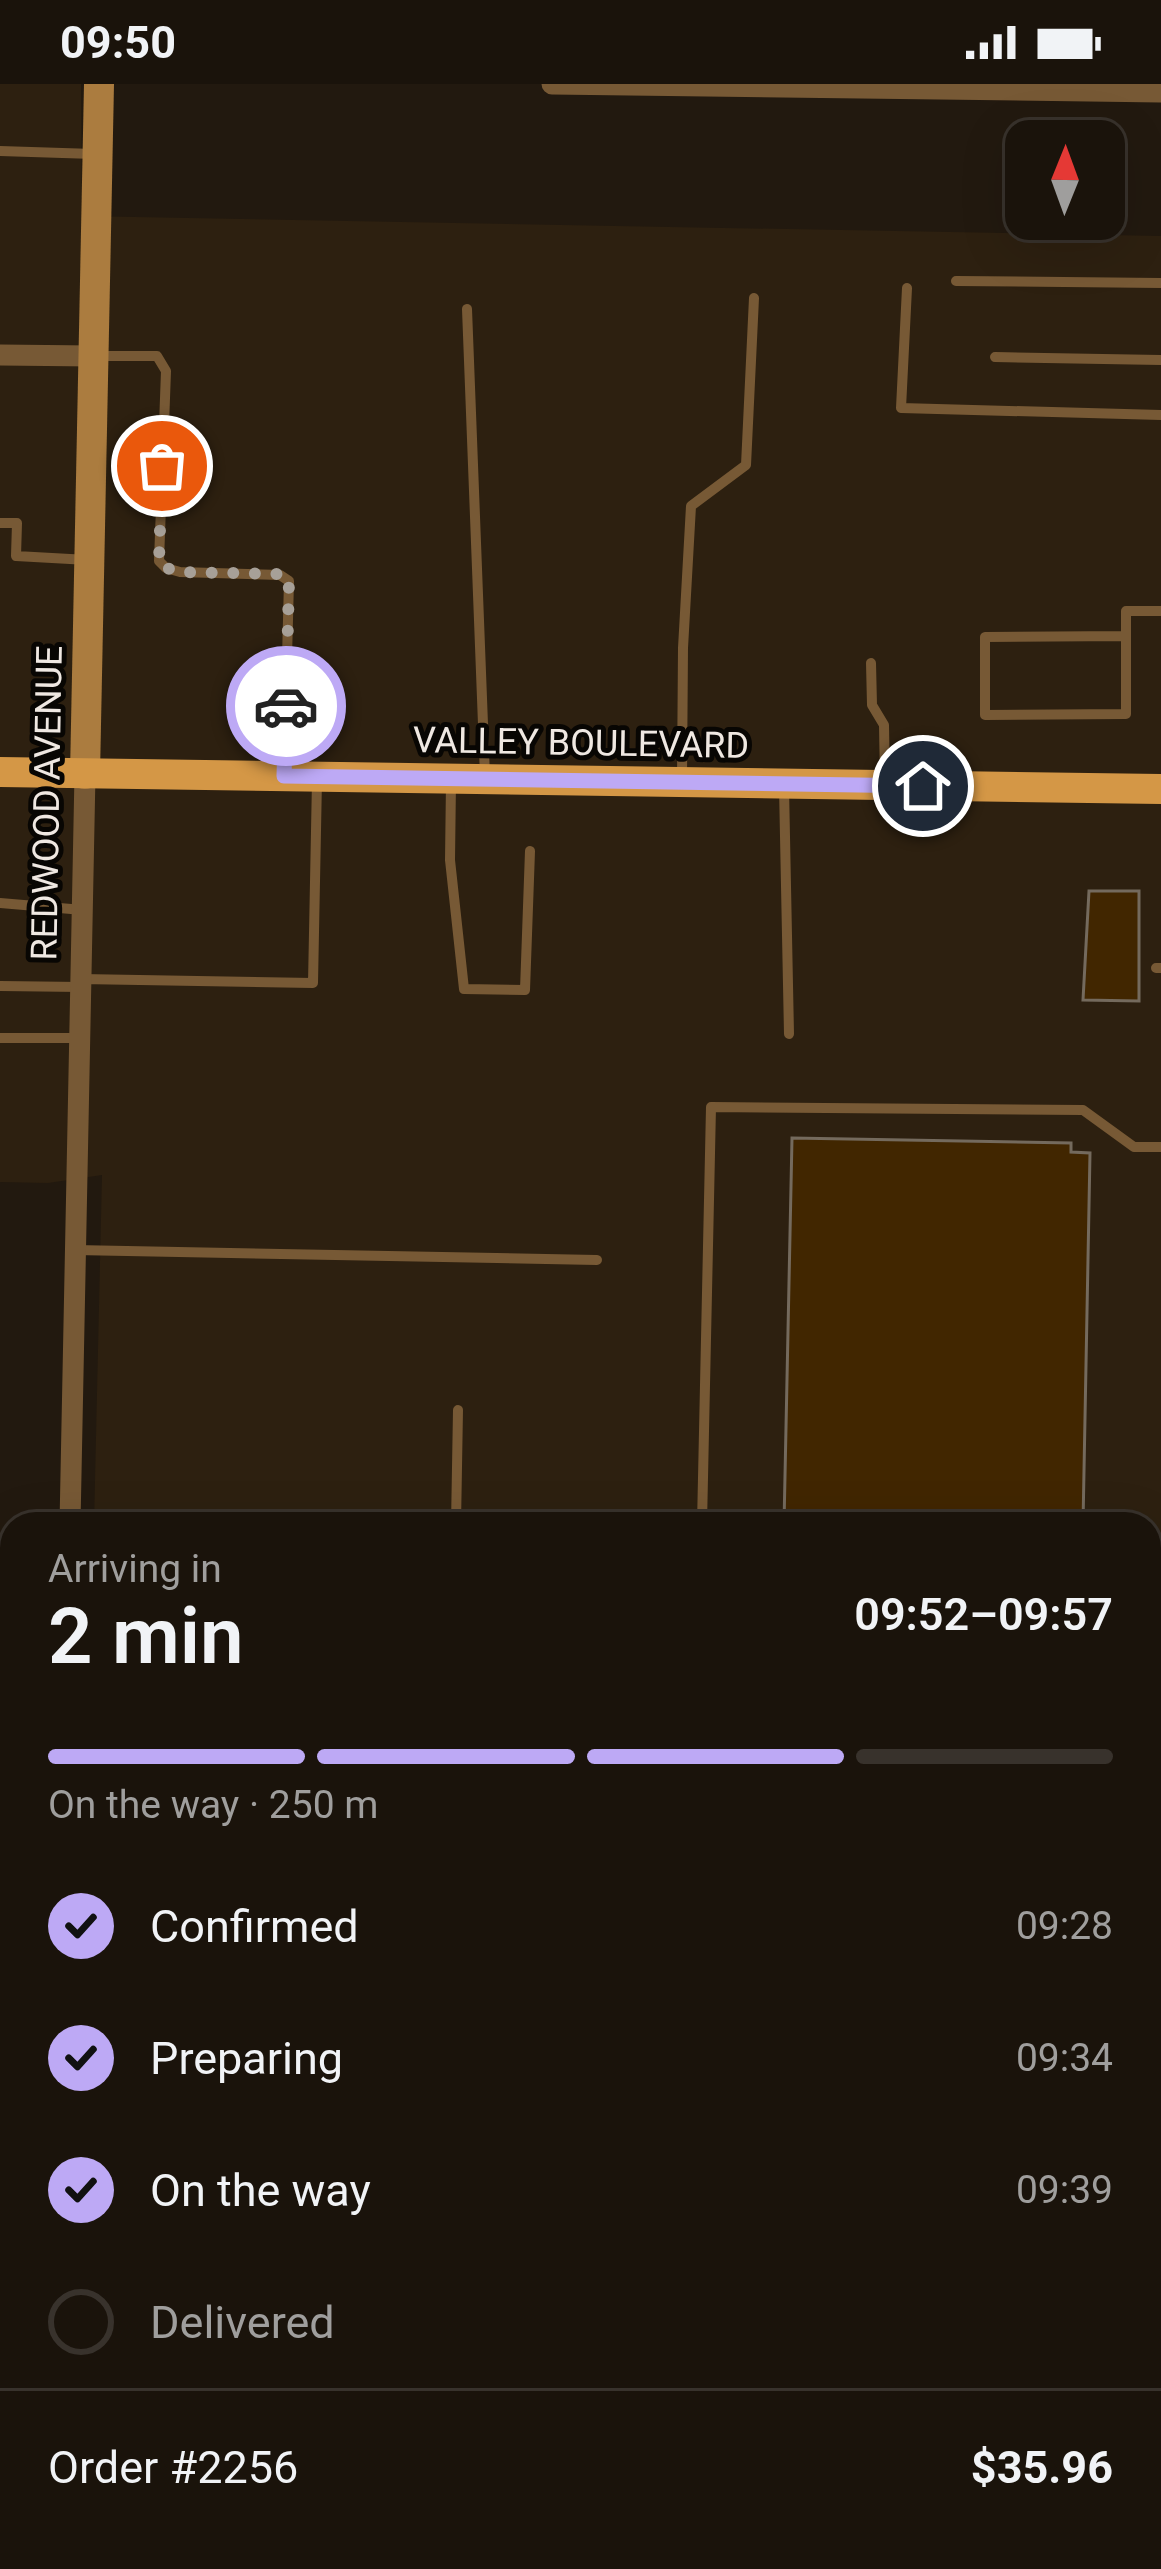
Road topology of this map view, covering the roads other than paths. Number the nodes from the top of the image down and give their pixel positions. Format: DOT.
graph roads {
  1 [pos="99,84"];
  2 [pos="552,84"];
  3 [pos="1161,92"];
  4 [pos="0,151"];
  5 [pos="97,154"];
  6 [pos="956,281"];
  7 [pos="1161,283"];
  8 [pos="907,288"];
  9 [pos="754,298"];
  10 [pos="467,309"];
  11 [pos="0,355"];
  12 [pos="93,356"];
  13 [pos="994,357"];
  14 [pos="1161,360"];
  15 [pos="1161,416"];
  16 [pos="0,523"];
  17 [pos="89,560"];
  18 [pos="1161,610"];
  19 [pos="1126,636"];
  20 [pos="871,662"];
  21 [pos="0,772"];
  22 [pos="86,774"];
  23 [pos="284,776"];
  24 [pos="317,777"];
  25 [pos="452,779"];
  26 [pos="484,779"];
  27 [pos="682,782"];
  28 [pos="784,784"];
  29 [pos="885,785"];
  30 [pos="1161,788"];
  31 [pos="530,851"];
  32 [pos="0,903"];
  33 [pos="82,910"];
  34 [pos="81,983"];
  35 [pos="0,986"];
  36 [pos="789,1034"];
  37 [pos="0,1038"];
  38 [pos="80,1038"];
  39 [pos="1161,1148"];
  40 [pos="75,1250"];
  41 [pos="597,1260"];
  42 [pos="458,1411"];
  43 [pos="70,1512"];
  44 [pos="456,1512"];
  45 [pos="702,1512"];
  1 -- 5 [label="street, REDWOOD AVENUE"];
  2 -- 3 [label="street"];
  4 -- 5 [label="lane"];
  5 -- 12 [label="street, REDWOOD AVENUE"];
  6 -- 7 [label="lane"];
  8 -- 15 [label="lane"];
  9 -- 27 [label="lane"];
  10 -- 26 [label="lane"];
  11 -- 12 [label="street"];
  12 -- 17 [label="street, REDWOOD AVENUE"];
  12 -- 23 [label="lane"];
  13 -- 14 [label="lane"];
  16 -- 17 [label="lane"];
  17 -- 22 [label="street, REDWOOD AVENUE"];
  18 -- 19 [label="lane"];
  19 -- 19 [label="lane"];
  20 -- 29 [label="lane"];
  21 -- 22 [label="main road, VALLEY BOULEVARD"];
  22 -- 23 [label="main road, VALLEY BOULEVARD"];
  22 -- 33 [label="street, REDWOOD AVENUE"];
  23 -- 24 [label="main road, VALLEY BOULEVARD"];
  24 -- 25 [label="main road, VALLEY BOULEVARD"];
  24 -- 34 [label="lane"];
  25 -- 26 [label="main road, VALLEY BOULEVARD"];
  25 -- 31 [label="lane"];
  26 -- 27 [label="main road, VALLEY BOULEVARD"];
  27 -- 28 [label="main road, VALLEY BOULEVARD"];
  28 -- 29 [label="main road, VALLEY BOULEVARD"];
  28 -- 36 [label="lane"];
  29 -- 30 [label="main road, VALLEY BOULEVARD"];
  32 -- 33 [label="lane"];
  33 -- 34 [label="street, REDWOOD AVENUE"];
  34 -- 35 [label="lane"];
  34 -- 38 [label="street, REDWOOD AVENUE"];
  37 -- 38 [label="lane"];
  38 -- 40 [label="street, REDWOOD AVENUE"];
  39 -- 45 [label="lane"];
  40 -- 41 [label="lane"];
  40 -- 43 [label="street, REDWOOD AVENUE"];
  42 -- 44 [label="lane"];
}
